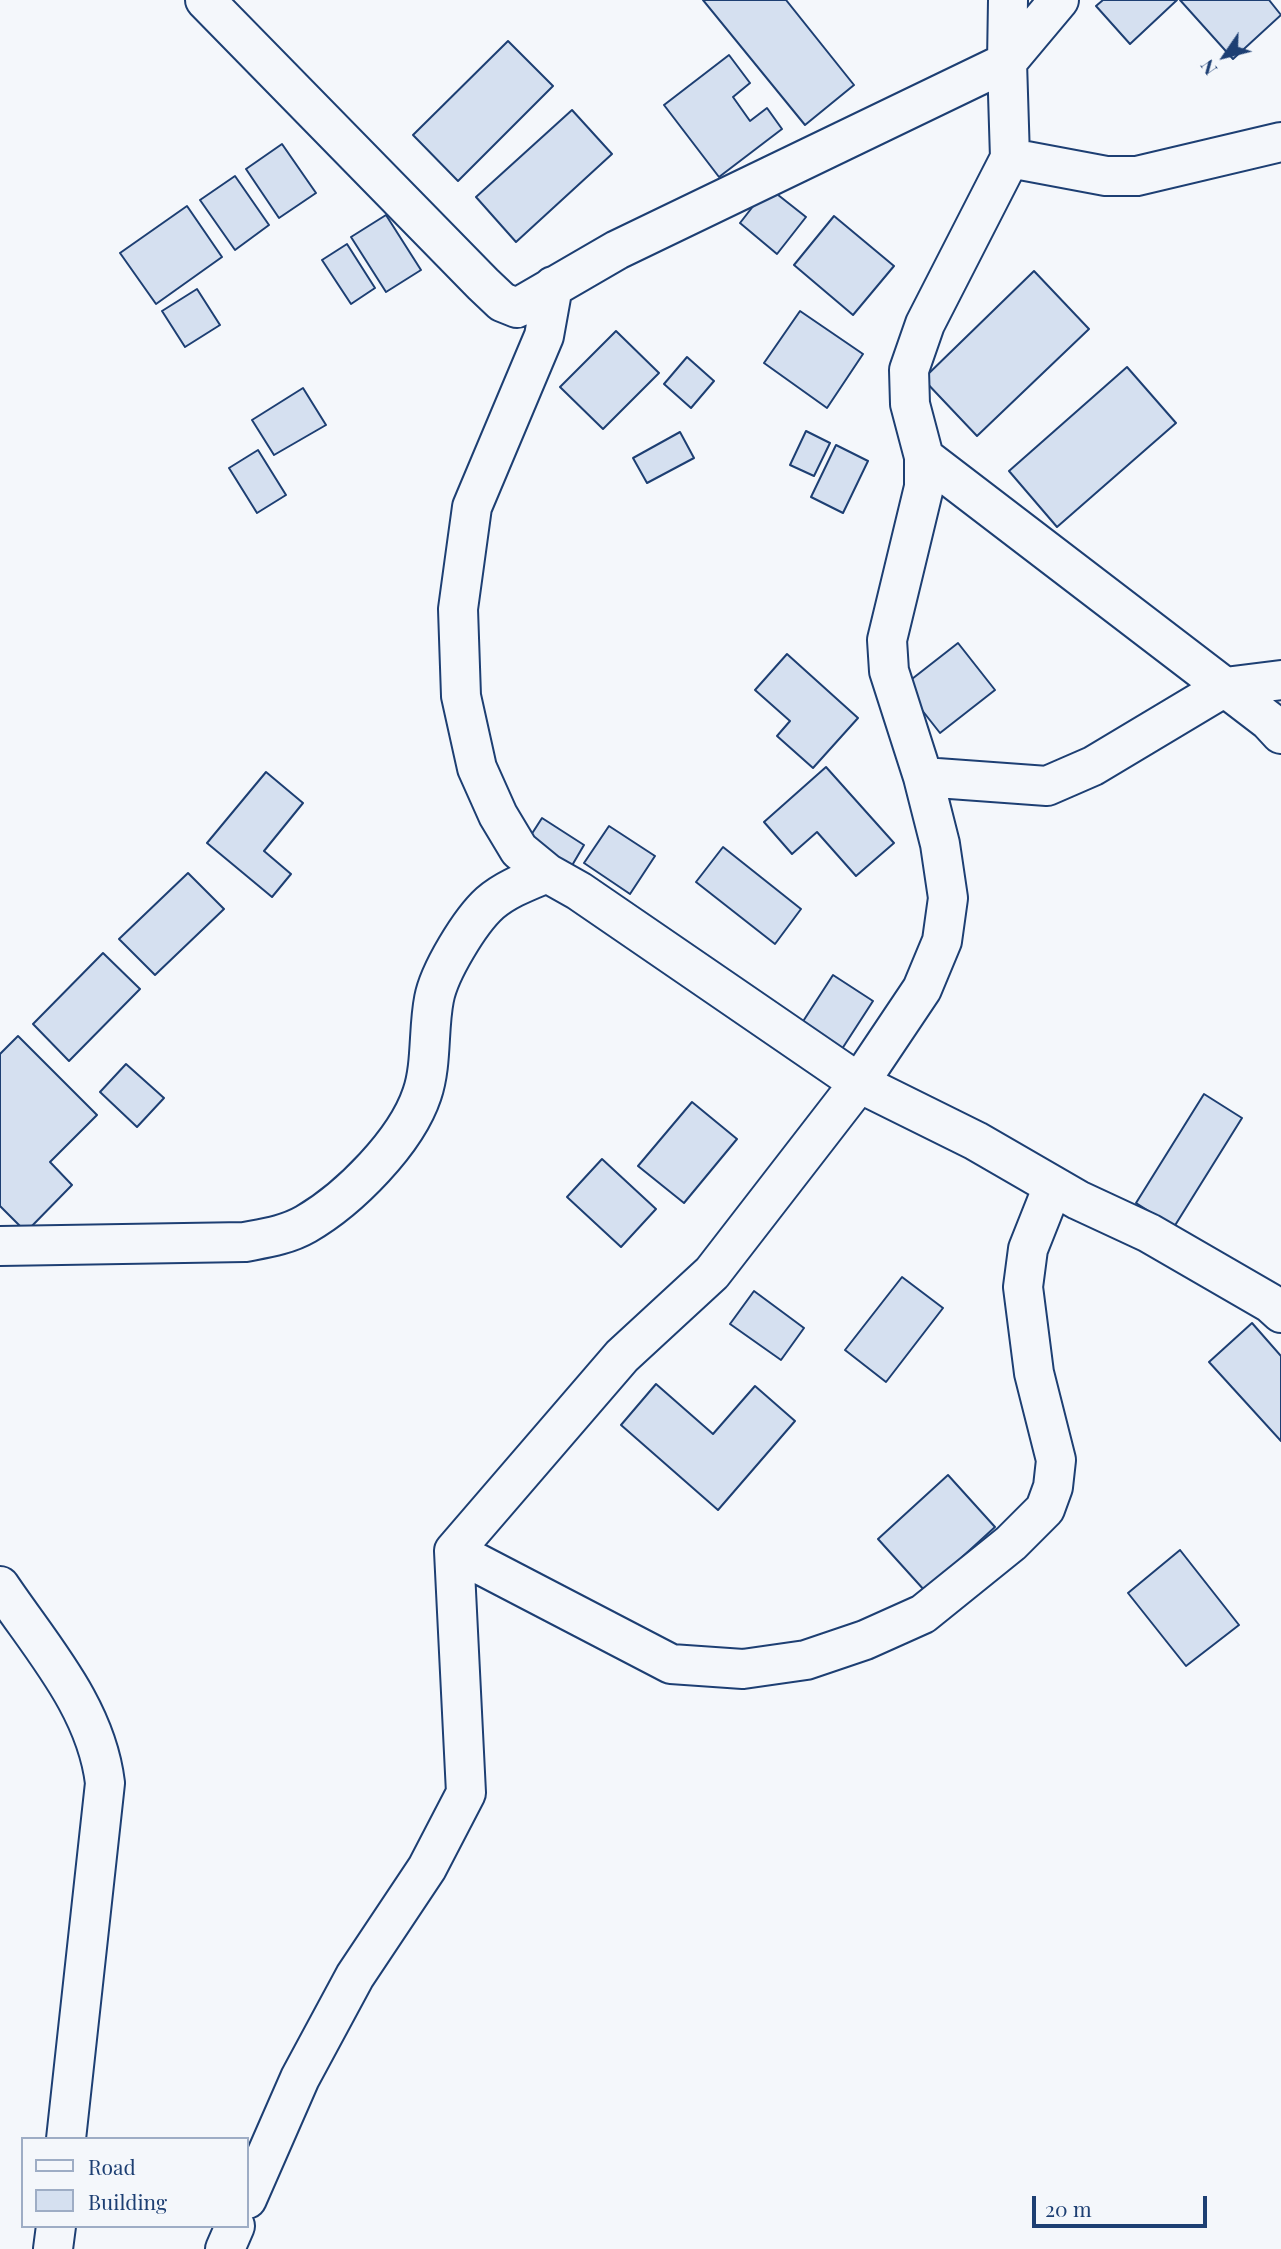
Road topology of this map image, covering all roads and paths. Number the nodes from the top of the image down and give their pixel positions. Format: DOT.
graph roads {
  1 [pos="205,0"];
  2 [pos="1008,0"];
  3 [pos="1059,0"];
  4 [pos="1007,62"];
  5 [pos="1281,142"];
  6 [pos="1010,158"];
  7 [pos="553,286"];
  8 [pos="923,457"];
  9 [pos="1281,680"];
  10 [pos="1225,687"];
  11 [pos="1281,734"];
  12 [pos="923,777"];
  13 [pos="547,873"];
  14 [pos="859,1083"];
  15 [pos="1053,1186"];
  16 [pos="0,1246"];
  17 [pos="1281,1313"];
  18 [pos="454,1551"];
  19 [pos="0,1586"];
  20 [pos="66,2137"];
  21 [pos="248,2197"];
  22 [pos="56,2228"];
  23 [pos="234,2228"];
  24 [pos="53,2249"];
  25 [pos="225,2249"];
  1 -- 7 [label="street"];
  2 -- 4 [label="street"];
  3 -- 4 [label="street"];
  4 -- 6 [label="street"];
  4 -- 7 [label="street"];
  5 -- 6 [label="street"];
  6 -- 8 [label="street"];
  7 -- 13 [label="street"];
  8 -- 10 [label="street"];
  8 -- 12 [label="street"];
  9 -- 10 [label="street"];
  10 -- 11 [label="street"];
  10 -- 12 [label="street"];
  12 -- 14 [label="street"];
  13 -- 14 [label="street"];
  13 -- 16 [label="street"];
  14 -- 15 [label="street"];
  14 -- 18 [label="street"];
  15 -- 17 [label="street"];
  15 -- 18 [label="street"];
  18 -- 21 [label="street"];
  19 -- 20 [label="street"];
  22 -- 24 [label="street"];
  23 -- 25 [label="street"];
}
